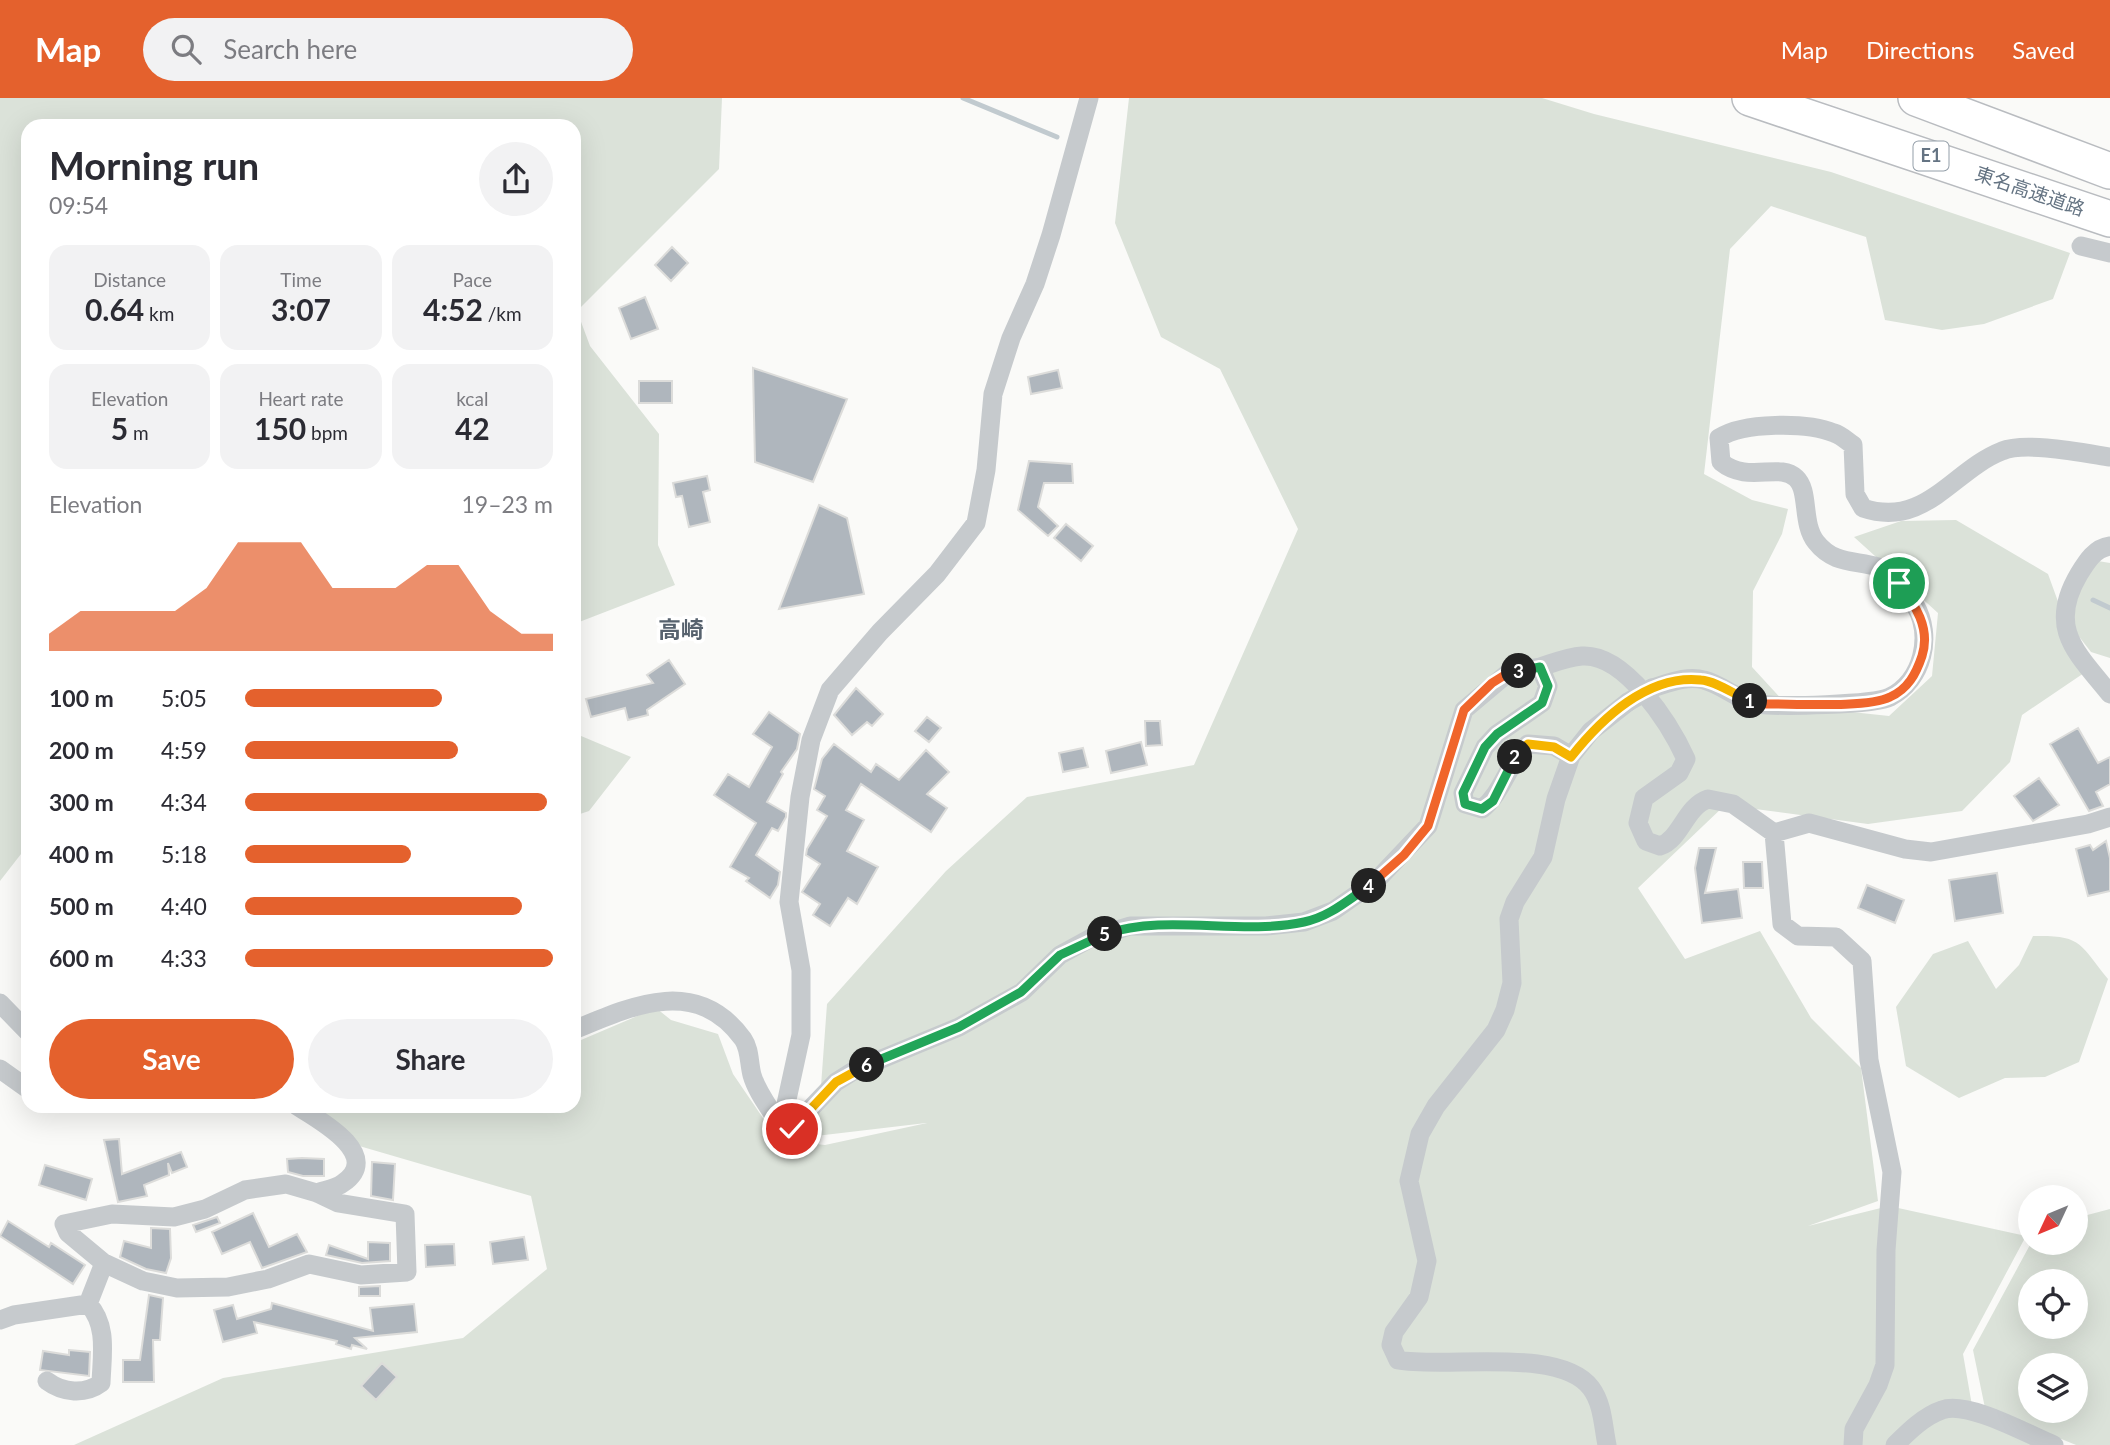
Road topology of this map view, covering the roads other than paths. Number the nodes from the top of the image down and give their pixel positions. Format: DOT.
graph roads {
  1 [pos="1089,98"];
  2 [pos="1750,98"];
  3 [pos="1916,98"];
  4 [pos="2110,171"];
  5 [pos="2110,219"];
  6 [pos="2081,246"];
  7 [pos="2110,253"];
  8 [pos="2110,457"];
  9 [pos="2110,546"];
  10 [pos="1540,667"];
  11 [pos="2110,694"];
  12 [pos="1571,757"];
  13 [pos="2110,817"];
  14 [pos="1774,832"];
  15 [pos="0,1003"];
  16 [pos="21,1025"];
  17 [pos="581,1027"];
  18 [pos="0,1069"];
  19 [pos="21,1085"];
  20 [pos="307,1113"];
  21 [pos="781,1127"];
  22 [pos="317,1192"];
  23 [pos="104,1263"];
  24 [pos="88,1304"];
  25 [pos="0,1320"];
  26 [pos="47,1381"];
  27 [pos="1607,1445"];
  28 [pos="1853,1445"];
  29 [pos="1895,1445"];
  30 [pos="2054,1445"];
  1 -- 21 [label="street"];
  2 -- 5 [label="highway, 東名高速道路 / E1"];
  3 -- 4 [label="highway"];
  6 -- 7 [label="street"];
  8 -- 12 [label="street, bridge"];
  9 -- 11 [label="street"];
  10 -- 12 [label="street"];
  10 -- 14 [label="street"];
  10 -- 21 [label="street"];
  12 -- 27 [label="street"];
  13 -- 14 [label="street"];
  14 -- 28 [label="street"];
  15 -- 16 [label="street"];
  17 -- 21 [label="street"];
  18 -- 19 [label="street"];
  20 -- 22 [label="street"];
  22 -- 23 [label="street"];
  22 -- 23 [label="street"];
  23 -- 24 [label="street"];
  24 -- 25 [label="street"];
  24 -- 26 [label="street"];
  29 -- 30 [label="street"];
}
